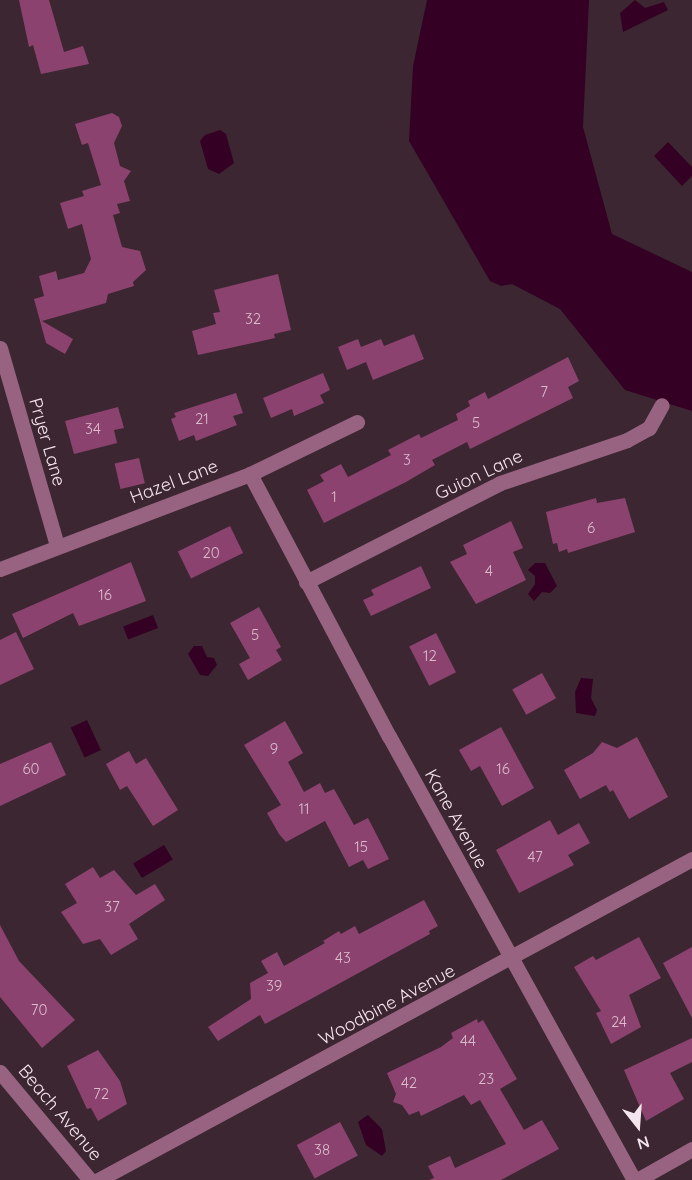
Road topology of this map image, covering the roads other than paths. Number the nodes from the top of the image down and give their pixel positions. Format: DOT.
graph roads {
  1 [pos="0,348"];
  2 [pos="662,405"];
  3 [pos="357,422"];
  4 [pos="250,474"];
  5 [pos="57,546"];
  6 [pos="0,569"];
  7 [pos="306,582"];
  8 [pos="692,859"];
  9 [pos="511,960"];
  10 [pos="0,1072"];
  11 [pos="692,1149"];
  12 [pos="90,1180"];
  13 [pos="98,1180"];
  14 [pos="635,1180"];
  1 -- 5 [label="street, Pryer Lane"];
  2 -- 7 [label="street, Guion Lane"];
  3 -- 4 [label="street, Hazel Lane"];
  4 -- 5 [label="street, Hazel Lane"];
  4 -- 7 [label="street, Kane Avenue"];
  5 -- 6 [label="street, Hazel Lane"];
  7 -- 9 [label="street, Kane Avenue"];
  8 -- 9 [label="street, Woodbine Avenue"];
  9 -- 13 [label="street, Woodbine Avenue"];
  9 -- 14 [label="street, Kane Avenue"];
  10 -- 12 [label="street, Beach Avenue"];
  11 -- 14 [label="street"];
}
